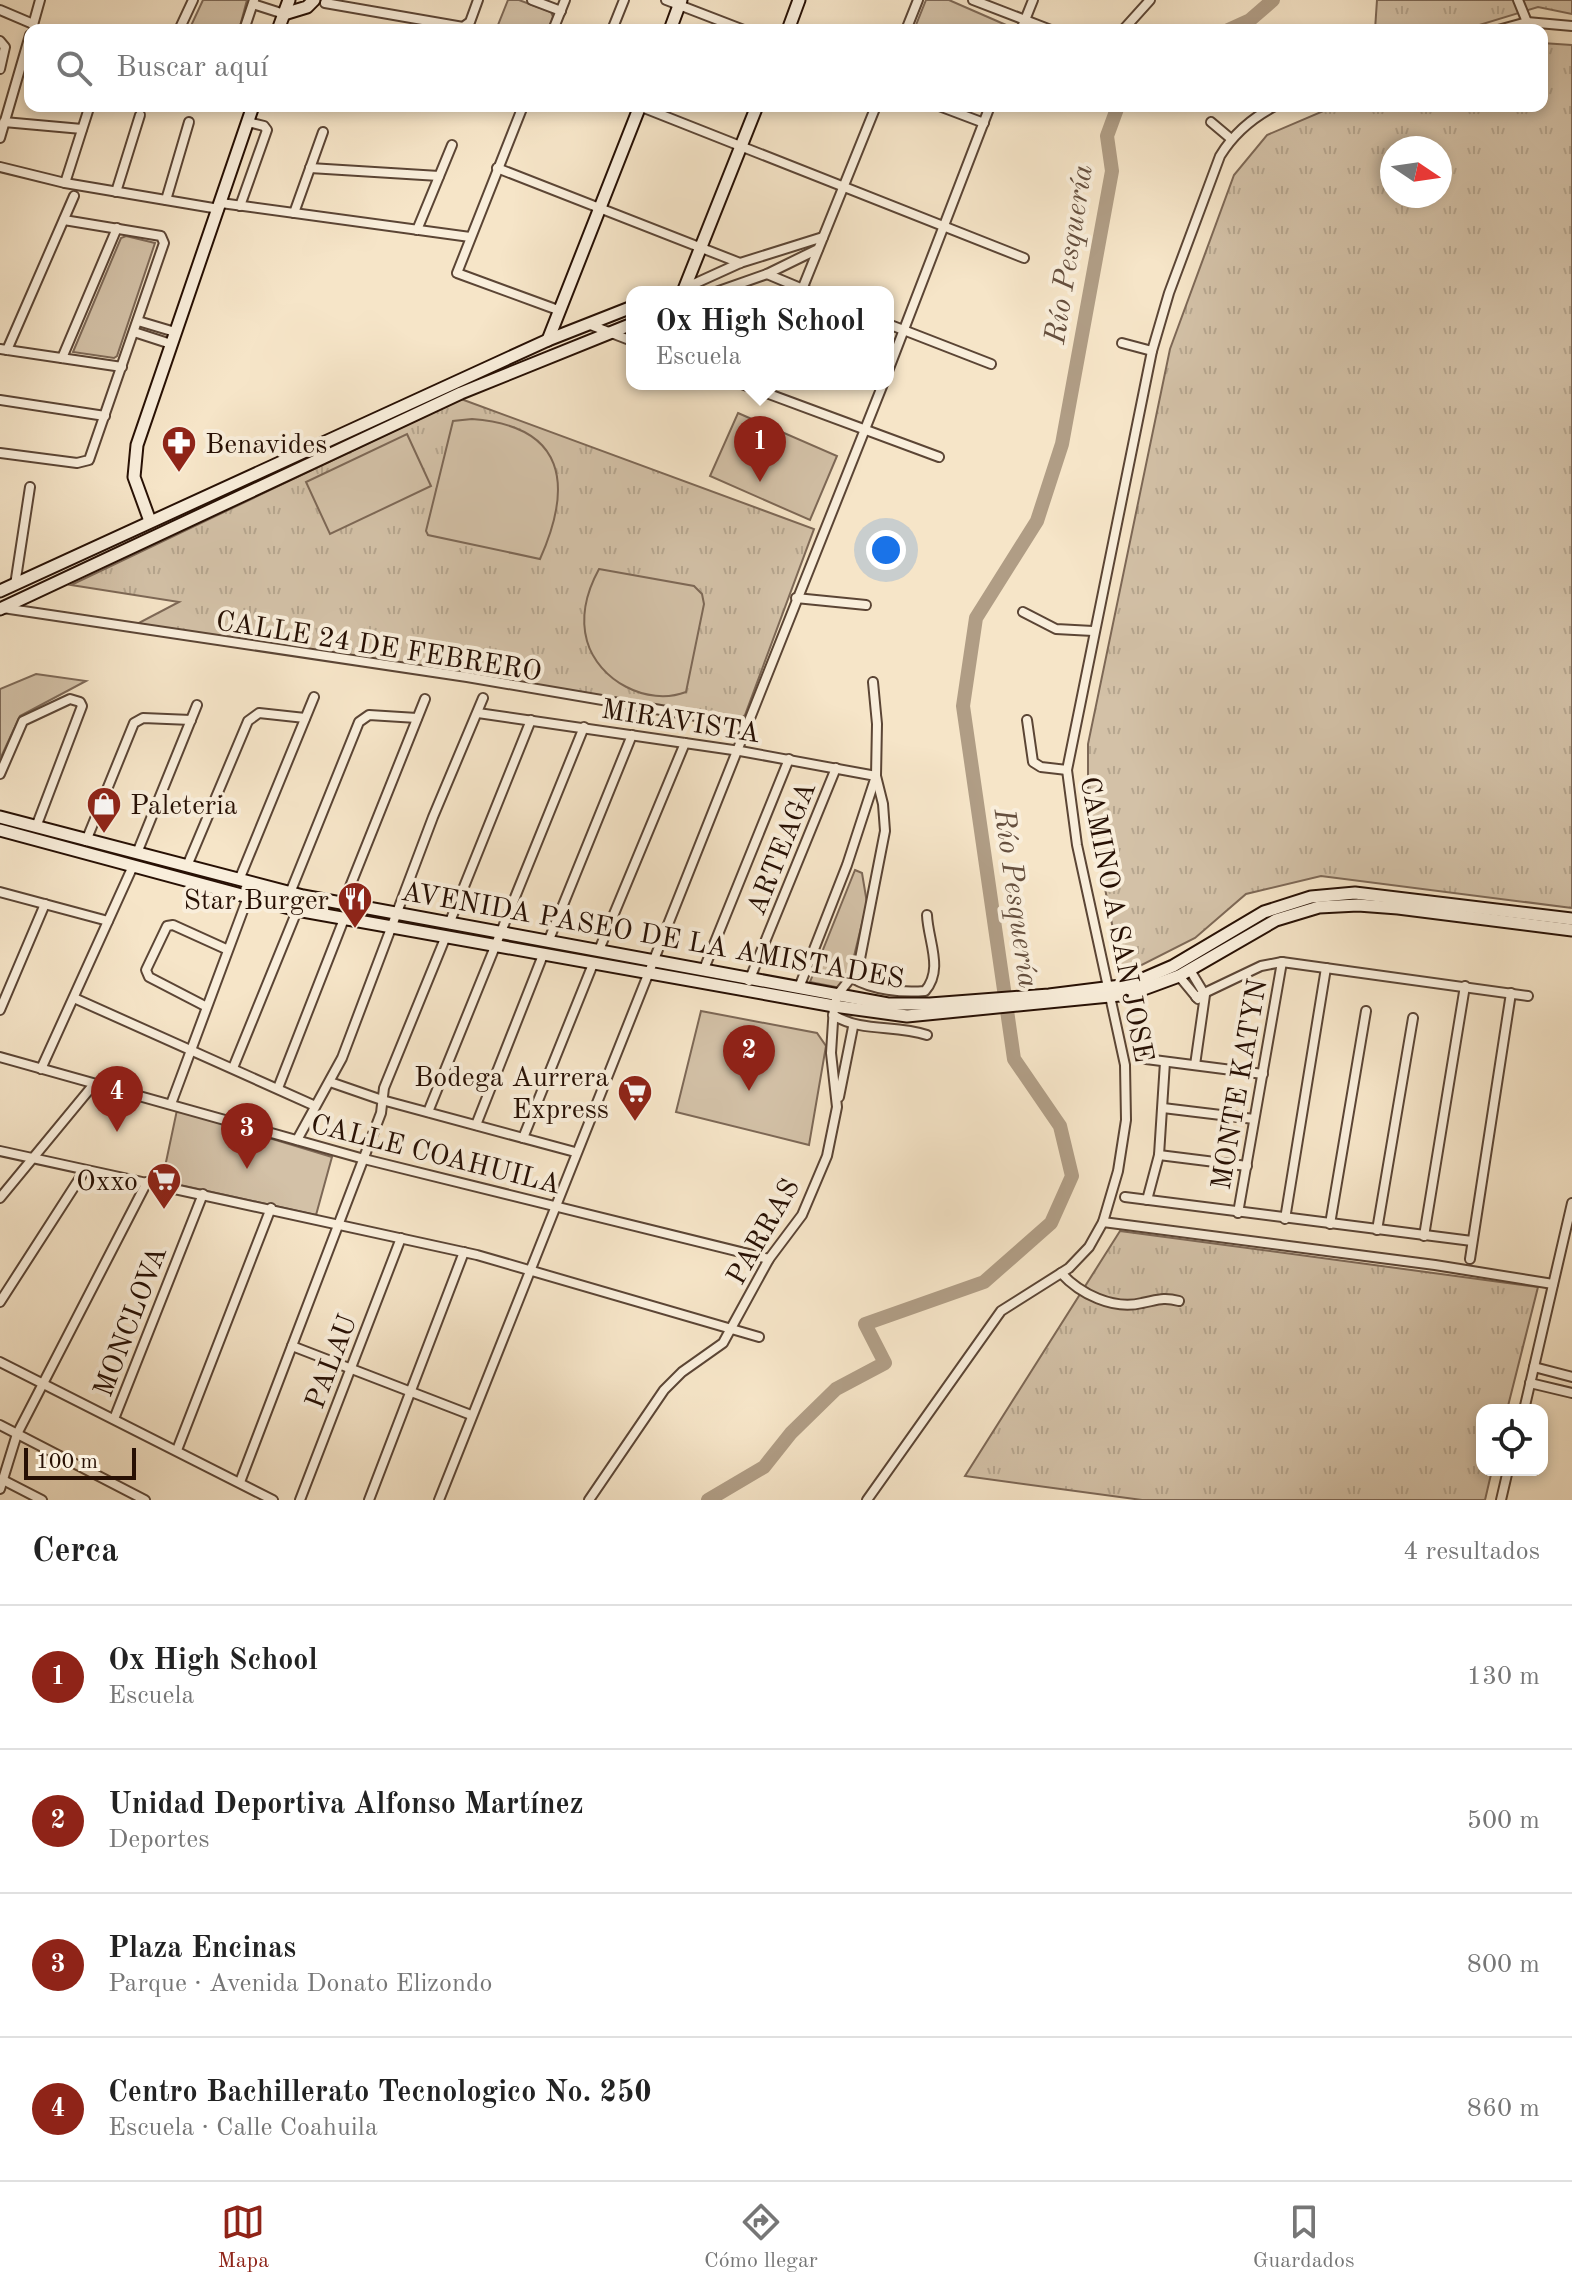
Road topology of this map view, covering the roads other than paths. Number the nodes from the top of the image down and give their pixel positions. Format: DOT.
graph roads {
  1 [pos="40,0"];
  2 [pos="193,0"];
  3 [pos="287,0"];
  4 [pos="478,0"];
  5 [pos="532,0"];
  6 [pos="565,0"];
  7 [pos="624,0"];
  8 [pos="666,0"];
  9 [pos="799,0"];
  10 [pos="918,0"];
  11 [pos="973,0"];
  12 [pos="1033,0"];
  13 [pos="1150,0"];
  14 [pos="1518,0"];
  15 [pos="319,1"];
  16 [pos="253,2"];
  17 [pos="680,2"];
  18 [pos="347,3"];
  19 [pos="0,10"];
  20 [pos="561,11"];
  21 [pos="284,14"];
  22 [pos="1025,20"];
  23 [pos="1527,22"];
  24 [pos="34,24"];
  25 [pos="182,24"];
  26 [pos="246,24"];
  27 [pos="280,24"];
  28 [pos="456,24"];
  29 [pos="467,24"];
  30 [pos="556,24"];
  31 [pos="614,24"];
  32 [pos="672,24"];
  33 [pos="730,24"];
  34 [pos="790,24"];
  35 [pos="908,24"];
  36 [pos="1023,24"];
  37 [pos="1035,24"];
  38 [pos="1128,24"];
  39 [pos="1520,24"];
  40 [pos="24,25"];
  41 [pos="1572,26"];
  42 [pos="0,41"];
  43 [pos="24,57"];
  44 [pos="1,67"];
  45 [pos="20,71"];
  46 [pos="88,112"];
  47 [pos="251,112"];
  48 [pos="520,112"];
  49 [pos="638,112"];
  50 [pos="655,112"];
  51 [pos="755,112"];
  52 [pos="874,112"];
  53 [pos="955,112"];
  54 [pos="988,112"];
  55 [pos="1264,112"];
  56 [pos="140,115"];
  57 [pos="4,122"];
  58 [pos="189,122"];
  59 [pos="248,122"];
  60 [pos="1211,122"];
  61 [pos="984,123"];
  62 [pos="82,129"];
  63 [pos="323,132"];
  64 [pos="0,138"];
  65 [pos="1230,138"];
  66 [pos="452,145"];
  67 [pos="741,147"];
  68 [pos="0,167"];
  69 [pos="310,168"];
  70 [pos="497,168"];
  71 [pos="439,176"];
  72 [pos="65,183"];
  73 [pos="843,188"];
  74 [pos="116,192"];
  75 [pos="74,196"];
  76 [pos="166,200"];
  77 [pos="220,206"];
  78 [pos="240,206"];
  79 [pos="598,209"];
  80 [pos="294,213"];
  81 [pos="64,220"];
  82 [pos="117,228"];
  83 [pos="946,228"];
  84 [pos="417,230"];
  85 [pos="470,237"];
  86 [pos="823,237"];
  87 [pos="700,248"];
  88 [pos="818,249"];
  89 [pos="1024,258"];
  90 [pos="740,263"];
  91 [pos="767,274"];
  92 [pos="682,286"];
  93 [pos="691,286"];
  94 [pos="733,286"];
  95 [pos="793,286"];
  96 [pos="806,286"];
  97 [pos="626,309"];
  98 [pos="558,310"];
  99 [pos="138,321"];
  100 [pos="587,323"];
  101 [pos="626,326"];
  102 [pos="894,326"];
  103 [pos="905,331"];
  104 [pos="134,332"];
  105 [pos="175,332"];
  106 [pos="610,333"];
  107 [pos="626,339"];
  108 [pos="548,340"];
  109 [pos="1122,343"];
  110 [pos="171,344"];
  111 [pos="4,349"];
  112 [pos="1152,351"];
  113 [pos="894,357"];
  114 [pos="62,358"];
  115 [pos="991,364"];
  116 [pos="122,367"];
  117 [pos="767,390"];
  118 [pos="880,390"];
  119 [pos="0,400"];
  120 [pos="105,416"];
  121 [pos="863,430"];
  122 [pos="0,453"];
  123 [pos="939,457"];
  124 [pos="30,487"];
  125 [pos="199,499"];
  126 [pos="206,510"];
  127 [pos="150,521"];
  128 [pos="15,585"];
  129 [pos="0,591"];
  130 [pos="796,598"];
  131 [pos="866,605"];
  132 [pos="1,608"];
  133 [pos="1023,612"];
  134 [pos="1093,631"];
  135 [pos="873,682"];
  136 [pos="314,697"];
  137 [pos="483,698"];
  138 [pos="425,699"];
  139 [pos="197,705"];
  140 [pos="478,713"];
  141 [pos="305,718"];
  142 [pos="417,718"];
  143 [pos="191,720"];
  144 [pos="531,720"];
  145 [pos="1027,720"];
  146 [pos="749,725"];
  147 [pos="584,727"];
  148 [pos="632,735"];
  149 [pos="685,743"];
  150 [pos="740,751"];
  151 [pos="789,759"];
  152 [pos="836,768"];
  153 [pos="1067,770"];
  154 [pos="0,774"];
  155 [pos="876,776"];
  156 [pos="0,817"];
  157 [pos="36,827"];
  158 [pos="19,829"];
  159 [pos="0,830"];
  160 [pos="86,841"];
  161 [pos="137,853"];
  162 [pos="114,854"];
  163 [pos="133,866"];
  164 [pos="187,866"];
  165 [pos="210,872"];
  166 [pos="239,880"];
  167 [pos="204,886"];
  168 [pos="0,892"];
  169 [pos="290,893"];
  170 [pos="303,896"];
  171 [pos="248,897"];
  172 [pos="45,904"];
  173 [pos="343,904"];
  174 [pos="297,910"];
  175 [pos="396,914"];
  176 [pos="927,915"];
  177 [pos="344,919"];
  178 [pos="1572,919"];
  179 [pos="108,921"];
  180 [pos="449,924"];
  181 [pos="392,927"];
  182 [pos="1572,930"];
  183 [pos="499,933"];
  184 [pos="446,936"];
  185 [pos="548,942"];
  186 [pos="494,946"];
  187 [pos="226,949"];
  188 [pos="599,950"];
  189 [pos="543,955"];
  190 [pos="653,959"];
  191 [pos="1282,962"];
  192 [pos="593,964"];
  193 [pos="1326,968"];
  194 [pos="704,969"];
  195 [pos="648,973"];
  196 [pos="1185,973"];
  197 [pos="750,977"];
  198 [pos="852,978"];
  199 [pos="800,985"];
  200 [pos="1465,986"];
  201 [pos="747,990"];
  202 [pos="1108,993"];
  203 [pos="1511,993"];
  204 [pos="1200,996"];
  205 [pos="1528,996"];
  206 [pos="74,998"];
  207 [pos="835,1005"];
  208 [pos="205,1006"];
  209 [pos="0,1010"];
  210 [pos="1366,1011"];
  211 [pos="1413,1018"];
  212 [pos="853,1027"];
  213 [pos="927,1035"];
  214 [pos="190,1049"];
  215 [pos="0,1057"];
  216 [pos="1146,1059"];
  217 [pos="1165,1062"];
  218 [pos="1195,1065"];
  219 [pos="233,1068"];
  220 [pos="41,1069"];
  221 [pos="1263,1074"];
  222 [pos="330,1082"];
  223 [pos="94,1084"];
  224 [pos="278,1088"];
  225 [pos="382,1100"];
  226 [pos="171,1104"];
  227 [pos="313,1105"];
  228 [pos="837,1107"];
  229 [pos="1163,1108"];
  230 [pos="428,1112"];
  231 [pos="1254,1119"];
  232 [pos="476,1125"];
  233 [pos="523,1138"];
  234 [pos="297,1140"];
  235 [pos="0,1151"];
  236 [pos="575,1152"];
  237 [pos="1159,1155"];
  238 [pos="35,1159"];
  239 [pos="364,1159"];
  240 [pos="1247,1166"];
  241 [pos="85,1170"];
  242 [pos="147,1182"];
  243 [pos="203,1194"];
  244 [pos="1125,1197"];
  245 [pos="0,1198"];
  246 [pos="1147,1200"];
  247 [pos="1572,1203"];
  248 [pos="554,1206"];
  249 [pos="271,1208"];
  250 [pos="1238,1213"];
  251 [pos="1285,1219"];
  252 [pos="1103,1222"];
  253 [pos="339,1224"];
  254 [pos="1330,1224"];
  255 [pos="1377,1230"];
  256 [pos="1424,1236"];
  257 [pos="401,1238"];
  258 [pos="1472,1241"];
  259 [pos="464,1252"];
  260 [pos="769,1259"];
  261 [pos="1470,1259"];
  262 [pos="530,1269"];
  263 [pos="1061,1273"];
  264 [pos="1553,1284"];
  265 [pos="1179,1301"];
  266 [pos="0,1302"];
  267 [pos="732,1329"];
  268 [pos="759,1337"];
  269 [pos="292,1346"];
  270 [pos="0,1362"];
  271 [pos="1534,1367"];
  272 [pos="351,1368"];
  273 [pos="1572,1377"];
  274 [pos="42,1383"];
  275 [pos="1530,1383"];
  276 [pos="411,1392"];
  277 [pos="1572,1393"];
  278 [pos="1525,1404"];
  279 [pos="471,1415"];
  280 [pos="114,1419"];
  281 [pos="0,1425"];
  282 [pos="17,1434"];
  283 [pos="177,1450"];
  284 [pos="1507,1476"];
  285 [pos="240,1482"];
  286 [pos="1,1485"];
  287 [pos="42,1500"];
  288 [pos="145,1500"];
  289 [pos="273,1500"];
  290 [pos="300,1500"];
  291 [pos="369,1500"];
  292 [pos="439,1500"];
  293 [pos="589,1500"];
  294 [pos="867,1500"];
  295 [pos="1501,1500"];
  1 -- 24 [label="street"];
  2 -- 25 [label="street"];
  3 -- 21 [label="street"];
  4 -- 29 [label="street"];
  5 -- 20 [label="street"];
  6 -- 20 [label="street"];
  7 -- 31 [label="street"];
  8 -- 17 [label="street"];
  9 -- 34 [label="street"];
  10 -- 35 [label="street"];
  11 -- 22 [label="street"];
  12 -- 22 [label="street"];
  13 -- 38 [label="street"];
  14 -- 23 [label="street"];
  15 -- 18 [label="street"];
  15 -- 21 [label="street"];
  16 -- 21 [label="street"];
  16 -- 26 [label="street"];
  17 -- 32 [label="street"];
  17 -- 33 [label="street"];
  18 -- 28 [label="street"];
  19 -- 40 [label="street"];
  20 -- 30 [label="street"];
  21 -- 27 [label="street"];
  22 -- 36 [label="street"];
  22 -- 37 [label="street"];
  23 -- 39 [label="street"];
  23 -- 41 [label="street"];
  42 -- 44 [label="street"];
  43 -- 45 [label="street"];
  44 -- 45 [label="street"];
  45 -- 57 [label="street"];
  46 -- 62 [label="street"];
  47 -- 59 [label="street"];
  48 -- 70 [label="street"];
  49 -- 79 [label="street"];
  50 -- 67 [label="street"];
  51 -- 67 [label="street"];
  52 -- 73 [label="street"];
  53 -- 61 [label="street"];
  54 -- 61 [label="street"];
  55 -- 65 [label="street, CAMINO A SAN JOSE"];
  56 -- 74 [label="street"];
  57 -- 62 [label="street"];
  57 -- 64 [label="street"];
  58 -- 76 [label="street"];
  59 -- 77 [label="street"];
  59 -- 78 [label="street"];
  60 -- 65 [label="street"];
  61 -- 83 [label="street"];
  62 -- 72 [label="street"];
  63 -- 69 [label="street"];
  65 -- 112 [label="street, CAMINO A SAN JOSE"];
  66 -- 71 [label="street"];
  67 -- 73 [label="street"];
  67 -- 87 [label="street"];
  68 -- 72 [label="street"];
  69 -- 71 [label="street"];
  69 -- 80 [label="street"];
  70 -- 79 [label="street"];
  70 -- 85 [label="street"];
  71 -- 84 [label="street"];
  72 -- 74 [label="street"];
  73 -- 83 [label="street"];
  73 -- 86 [label="street"];
  74 -- 76 [label="street"];
  75 -- 81 [label="street"];
  76 -- 77 [label="street"];
  77 -- 78 [label="street"];
  77 -- 105 [label="street"];
  78 -- 80 [label="street"];
  79 -- 87 [label="street"];
  79 -- 98 [label="street"];
  80 -- 84 [label="street"];
  81 -- 82 [label="street"];
  81 -- 111 [label="street"];
  82 -- 99 [label="street"];
  82 -- 114 [label="street"];
  83 -- 89 [label="street"];
  83 -- 103 [label="street"];
  84 -- 85 [label="street"];
  85 -- 98 [label="street"];
  86 -- 88 [label="street"];
  86 -- 90 [label="street"];
  87 -- 90 [label="street"];
  87 -- 92 [label="street"];
  88 -- 91 [label="street"];
  88 -- 96 [label="street"];
  90 -- 93 [label="street"];
  91 -- 94 [label="street"];
  91 -- 95 [label="street"];
  97 -- 100 [label="street"];
  98 -- 108 [label="street"];
  99 -- 104 [label="street"];
  99 -- 105 [label="street"];
  100 -- 106 [label="street"];
  100 -- 108 [label="street"];
  101 -- 106 [label="street"];
  102 -- 103 [label="street"];
  103 -- 113 [label="street"];
  103 -- 115 [label="street"];
  104 -- 110 [label="street"];
  104 -- 116 [label="street"];
  105 -- 110 [label="street"];
  106 -- 107 [label="street"];
  106 -- 126 [label="street"];
  108 -- 125 [label="street"];
  109 -- 112 [label="street"];
  110 -- 127 [label="street"];
  111 -- 114 [label="street"];
  112 -- 134 [label="street, CAMINO A SAN JOSE"];
  114 -- 116 [label="street"];
  116 -- 120 [label="street"];
  117 -- 121 [label="street"];
  118 -- 121 [label="street"];
  119 -- 120 [label="street"];
  120 -- 122 [label="street"];
  121 -- 123 [label="street"];
  121 -- 130 [label="street"];
  124 -- 128 [label="street"];
  125 -- 126 [label="street"];
  125 -- 127 [label="street"];
  126 -- 132 [label="street"];
  127 -- 128 [label="street"];
  128 -- 129 [label="street"];
  130 -- 131 [label="street"];
  130 -- 146 [label="street"];
  132 -- 146 [label="street, CALLE 24 DE FEBRERO"];
  133 -- 134 [label="street"];
  134 -- 153 [label="street, CAMINO A SAN JOSE"];
  135 -- 155 [label="street"];
  136 -- 141 [label="street"];
  137 -- 140 [label="street"];
  138 -- 142 [label="street"];
  139 -- 143 [label="street"];
  140 -- 144 [label="street, MIRAVISTA"];
  140 -- 175 [label="street"];
  141 -- 164 [label="street"];
  141 -- 166 [label="street"];
  142 -- 169 [label="street"];
  142 -- 173 [label="street"];
  143 -- 160 [label="street"];
  143 -- 161 [label="street"];
  144 -- 147 [label="street, MIRAVISTA"];
  144 -- 180 [label="street"];
  145 -- 153 [label="street"];
  146 -- 150 [label="street"];
  147 -- 148 [label="street, MIRAVISTA"];
  147 -- 183 [label="street"];
  148 -- 149 [label="street, MIRAVISTA"];
  148 -- 185 [label="street"];
  149 -- 150 [label="street, MIRAVISTA"];
  149 -- 188 [label="street"];
  150 -- 151 [label="street, MIRAVISTA"];
  150 -- 190 [label="street"];
  151 -- 152 [label="street, MIRAVISTA"];
  151 -- 194 [label="street"];
  152 -- 155 [label="street, MIRAVISTA"];
  152 -- 197 [label="street, ARTEAGA"];
  153 -- 202 [label="street, CAMINO A SAN JOSE"];
  154 -- 157 [label="street"];
  155 -- 198 [label="street"];
  155 -- 199 [label="street"];
  156 -- 158 [label="street, AVENIDA PASEO DE LA AMISTADES"];
  157 -- 158 [label="street, AVENIDA PASEO DE LA AMISTADES"];
  157 -- 160 [label="street, AVENIDA PASEO DE LA AMISTADES"];
  158 -- 159 [label="street, AVENIDA PASEO DE LA AMISTADES"];
  158 -- 162 [label="street, AVENIDA PASEO DE LA AMISTADES"];
  160 -- 162 [label="street, AVENIDA PASEO DE LA AMISTADES"];
  161 -- 162 [label="street, AVENIDA PASEO DE LA AMISTADES"];
  161 -- 164 [label="street, AVENIDA PASEO DE LA AMISTADES"];
  162 -- 163 [label="street, AVENIDA PASEO DE LA AMISTADES"];
  163 -- 167 [label="street, AVENIDA PASEO DE LA AMISTADES"];
  163 -- 179 [label="street"];
  164 -- 165 [label="street, AVENIDA PASEO DE LA AMISTADES"];
  165 -- 166 [label="street, AVENIDA PASEO DE LA AMISTADES"];
  165 -- 167 [label="street"];
  166 -- 169 [label="street, AVENIDA PASEO DE LA AMISTADES"];
  167 -- 171 [label="street, AVENIDA PASEO DE LA AMISTADES"];
  168 -- 172 [label="street"];
  169 -- 170 [label="street, AVENIDA PASEO DE LA AMISTADES"];
  170 -- 173 [label="street, AVENIDA PASEO DE LA AMISTADES"];
  170 -- 174 [label="street"];
  171 -- 174 [label="street, AVENIDA PASEO DE LA AMISTADES"];
  171 -- 187 [label="street"];
  172 -- 179 [label="street"];
  172 -- 209 [label="street"];
  173 -- 175 [label="street, AVENIDA PASEO DE LA AMISTADES"];
  174 -- 177 [label="street, AVENIDA PASEO DE LA AMISTADES"];
  174 -- 219 [label="street"];
  175 -- 180 [label="street, AVENIDA PASEO DE LA AMISTADES"];
  175 -- 181 [label="street"];
  176 -- 198 [label="street"];
  177 -- 181 [label="street, AVENIDA PASEO DE LA AMISTADES"];
  177 -- 224 [label="street"];
  178 -- 202 [label="street, AVENIDA PASEO DE LA AMISTADES"];
  179 -- 206 [label="street"];
  180 -- 183 [label="street, AVENIDA PASEO DE LA AMISTADES"];
  181 -- 184 [label="street, AVENIDA PASEO DE LA AMISTADES"];
  181 -- 222 [label="street"];
  182 -- 196 [label="street, AVENIDA PASEO DE LA AMISTADES"];
  183 -- 185 [label="street, AVENIDA PASEO DE LA AMISTADES"];
  183 -- 186 [label="street"];
  184 -- 186 [label="street, AVENIDA PASEO DE LA AMISTADES"];
  184 -- 225 [label="street"];
  185 -- 188 [label="street, AVENIDA PASEO DE LA AMISTADES"];
  186 -- 189 [label="street, AVENIDA PASEO DE LA AMISTADES"];
  186 -- 230 [label="street"];
  187 -- 208 [label="street"];
  187 -- 208 [label="street"];
  188 -- 190 [label="street, AVENIDA PASEO DE LA AMISTADES"];
  189 -- 192 [label="street, AVENIDA PASEO DE LA AMISTADES"];
  189 -- 232 [label="street"];
  190 -- 194 [label="street, AVENIDA PASEO DE LA AMISTADES"];
  190 -- 195 [label="street"];
  191 -- 193 [label="street"];
  191 -- 204 [label="street"];
  191 -- 221 [label="street, MONTE KATYN"];
  192 -- 195 [label="street, AVENIDA PASEO DE LA AMISTADES"];
  192 -- 233 [label="street"];
  193 -- 200 [label="street"];
  193 -- 251 [label="street"];
  194 -- 197 [label="street, AVENIDA PASEO DE LA AMISTADES"];
  195 -- 201 [label="street, AVENIDA PASEO DE LA AMISTADES"];
  195 -- 236 [label="street"];
  196 -- 202 [label="street, AVENIDA PASEO DE LA AMISTADES"];
  196 -- 204 [label="street"];
  197 -- 199 [label="street, AVENIDA PASEO DE LA AMISTADES"];
  197 -- 201 [label="street, ARTEAGA"];
  198 -- 207 [label="street"];
  199 -- 207 [label="street, AVENIDA PASEO DE LA AMISTADES"];
  200 -- 203 [label="street"];
  200 -- 256 [label="street"];
  201 -- 207 [label="street, AVENIDA PASEO DE LA AMISTADES"];
  202 -- 207 [label="street, AVENIDA PASEO DE LA AMISTADES"];
  202 -- 252 [label="street, CAMINO A SAN JOSE"];
  203 -- 205 [label="street"];
  203 -- 258 [label="street"];
  204 -- 218 [label="street"];
  206 -- 214 [label="street"];
  206 -- 220 [label="street"];
  207 -- 212 [label="street"];
  207 -- 228 [label="street, PARRAS"];
  208 -- 214 [label="street"];
  210 -- 254 [label="street"];
  211 -- 255 [label="street"];
  212 -- 213 [label="street"];
  212 -- 228 [label="street"];
  214 -- 219 [label="street"];
  214 -- 226 [label="street"];
  215 -- 220 [label="street, CALLE COAHUILA"];
  216 -- 217 [label="street"];
  217 -- 218 [label="street"];
  217 -- 229 [label="street"];
  218 -- 221 [label="street"];
  219 -- 224 [label="street"];
  220 -- 223 [label="street, CALLE COAHUILA"];
  221 -- 231 [label="street, MONTE KATYN"];
  222 -- 225 [label="street"];
  222 -- 227 [label="street"];
  223 -- 226 [label="street, CALLE COAHUILA"];
  223 -- 238 [label="street"];
  224 -- 227 [label="street"];
  225 -- 230 [label="street"];
  225 -- 239 [label="street"];
  226 -- 234 [label="street, CALLE COAHUILA"];
  227 -- 234 [label="street"];
  228 -- 260 [label="street, PARRAS"];
  229 -- 231 [label="street"];
  229 -- 237 [label="street"];
  230 -- 232 [label="street"];
  231 -- 240 [label="street, MONTE KATYN"];
  232 -- 233 [label="street"];
  233 -- 236 [label="street"];
  234 -- 239 [label="street, CALLE COAHUILA"];
  235 -- 238 [label="street"];
  236 -- 248 [label="street"];
  237 -- 240 [label="street"];
  237 -- 246 [label="street"];
  238 -- 241 [label="street"];
  238 -- 245 [label="street"];
  239 -- 248 [label="street, CALLE COAHUILA"];
  239 -- 253 [label="street"];
  240 -- 250 [label="street, MONTE KATYN"];
  241 -- 242 [label="street"];
  241 -- 266 [label="street"];
  242 -- 243 [label="street"];
  242 -- 274 [label="street"];
  243 -- 249 [label="street"];
  243 -- 280 [label="street, MONCLOVA"];
  244 -- 246 [label="street"];
  246 -- 250 [label="street"];
  247 -- 264 [label="street"];
  248 -- 260 [label="street, CALLE COAHUILA"];
  248 -- 262 [label="street"];
  249 -- 253 [label="street"];
  249 -- 283 [label="street"];
  250 -- 251 [label="street"];
  251 -- 254 [label="street"];
  252 -- 263 [label="street, CAMINO A SAN JOSE"];
  252 -- 264 [label="street"];
  253 -- 257 [label="street"];
  253 -- 269 [label="street"];
  254 -- 255 [label="street"];
  255 -- 256 [label="street"];
  256 -- 258 [label="street"];
  257 -- 259 [label="street"];
  257 -- 272 [label="street, PALAU"];
  258 -- 261 [label="street"];
  259 -- 262 [label="street"];
  259 -- 276 [label="street"];
  260 -- 267 [label="street, PARRAS"];
  262 -- 267 [label="street"];
  262 -- 279 [label="street"];
  263 -- 265 [label="street"];
  263 -- 294 [label="street, CAMINO A SAN JOSE"];
  264 -- 271 [label="street"];
  267 -- 268 [label="street"];
  267 -- 293 [label="street, PARRAS"];
  269 -- 272 [label="street"];
  269 -- 285 [label="street"];
  270 -- 274 [label="street"];
  271 -- 273 [label="street"];
  271 -- 275 [label="street"];
  272 -- 276 [label="street"];
  272 -- 290 [label="street, PALAU"];
  274 -- 280 [label="street"];
  274 -- 282 [label="street"];
  275 -- 277 [label="street"];
  275 -- 278 [label="street"];
  276 -- 279 [label="street"];
  276 -- 291 [label="street"];
  279 -- 292 [label="street"];
  280 -- 283 [label="street"];
  281 -- 282 [label="street"];
  282 -- 286 [label="street"];
  282 -- 288 [label="street"];
  283 -- 285 [label="street"];
  284 -- 295 [label="street"];
  285 -- 289 [label="street"];
  286 -- 287 [label="street"];
}
